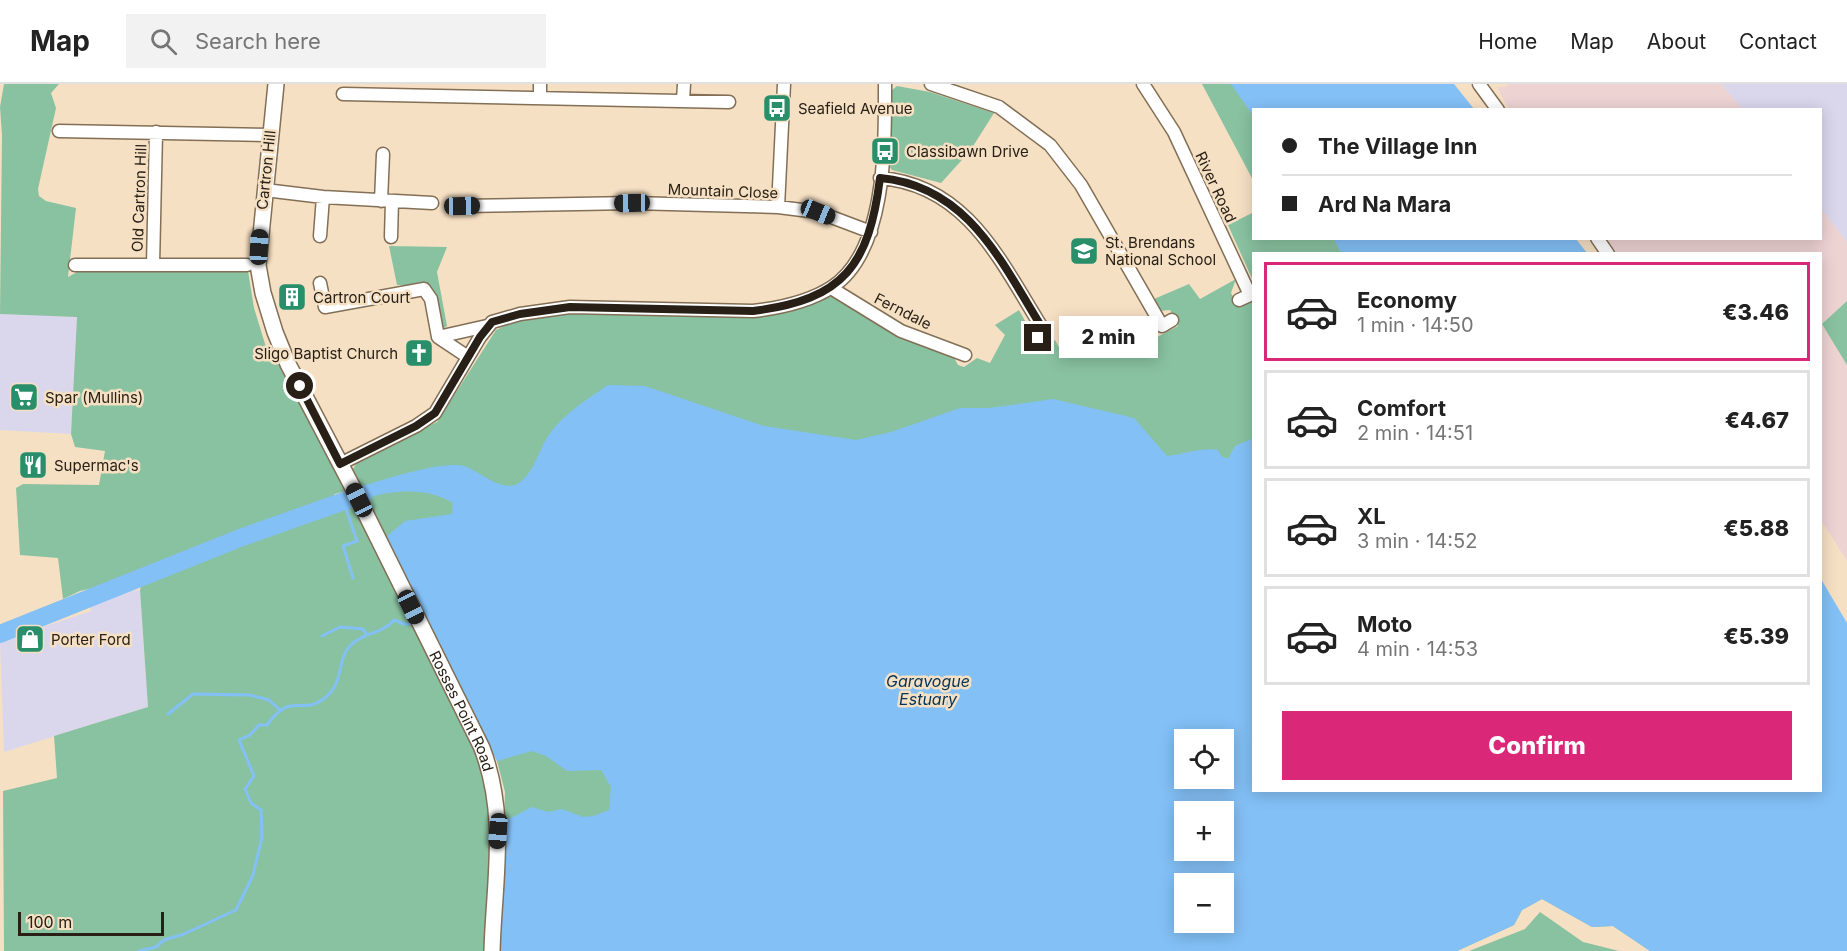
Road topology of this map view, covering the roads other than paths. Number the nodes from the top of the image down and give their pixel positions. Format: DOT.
graph roads {
  1 [pos="276,84"];
  2 [pos="540,84"];
  3 [pos="684,84"];
  4 [pos="784,84"];
  5 [pos="885,84"];
  6 [pos="931,84"];
  7 [pos="1143,84"];
  8 [pos="1479,84"];
  9 [pos="402,89"];
  10 [pos="443,90"];
  11 [pos="343,94"];
  12 [pos="540,97"];
  13 [pos="683,100"];
  14 [pos="729,102"];
  15 [pos="1497,108"];
  16 [pos="59,131"];
  17 [pos="156,132"];
  18 [pos="270,135"];
  19 [pos="383,154"];
  20 [pos="880,178"];
  21 [pos="265,190"];
  22 [pos="323,197"];
  23 [pos="386,201"];
  24 [pos="432,203"];
  25 [pos="462,206"];
  26 [pos="778,207"];
  27 [pos="871,232"];
  28 [pos="320,236"];
  29 [pos="391,237"];
  30 [pos="247,265"];
  31 [pos="75,266"];
  32 [pos="153,266"];
  33 [pos="320,283"];
  34 [pos="831,288"];
  35 [pos="1239,300"];
  36 [pos="1172,320"];
  37 [pos="487,326"];
  38 [pos="438,337"];
  39 [pos="1038,338"];
  40 [pos="965,355"];
  41 [pos="468,357"];
  42 [pos="340,464"];
  43 [pos="353,488"];
  44 [pos="492,951"];
  1 -- 18 [label="main road, Cartron Hill"];
  2 -- 12 [label="street"];
  3 -- 13 [label="street"];
  4 -- 26 [label="street"];
  5 -- 20 [label="street"];
  6 -- 36 [label="street"];
  7 -- 35 [label="street, River Road"];
  8 -- 15 [label="street"];
  9 -- 10 [label="street"];
  9 -- 11 [label="street"];
  10 -- 12 [label="street"];
  12 -- 13 [label="street"];
  13 -- 14 [label="street"];
  16 -- 17 [label="street, Old Cartron Hill"];
  17 -- 18 [label="street, Old Cartron Hill"];
  17 -- 32 [label="street, Old Cartron Hill"];
  18 -- 21 [label="main road, Cartron Hill"];
  19 -- 23 [label="street"];
  20 -- 27 [label="street"];
  20 -- 39 [label="street"];
  21 -- 22 [label="street"];
  21 -- 42 [label="main road, Cartron Hill"];
  22 -- 23 [label="street"];
  22 -- 28 [label="street"];
  23 -- 24 [label="street"];
  23 -- 29 [label="street"];
  25 -- 26 [label="street, Mountain Close"];
  26 -- 27 [label="street, Mountain Close"];
  27 -- 34 [label="street"];
  30 -- 32 [label="street, Old Cartron Hill"];
  31 -- 32 [label="street, Old Cartron Hill"];
  33 -- 38 [label="street"];
  34 -- 37 [label="street"];
  34 -- 40 [label="street, Ferndale"];
  37 -- 38 [label="street"];
  37 -- 41 [label="street"];
  38 -- 41 [label="street"];
  41 -- 42 [label="street"];
  42 -- 43 [label="main road, Cartron Hill"];
  43 -- 44 [label="main road, Rosses Point Road"];
}
